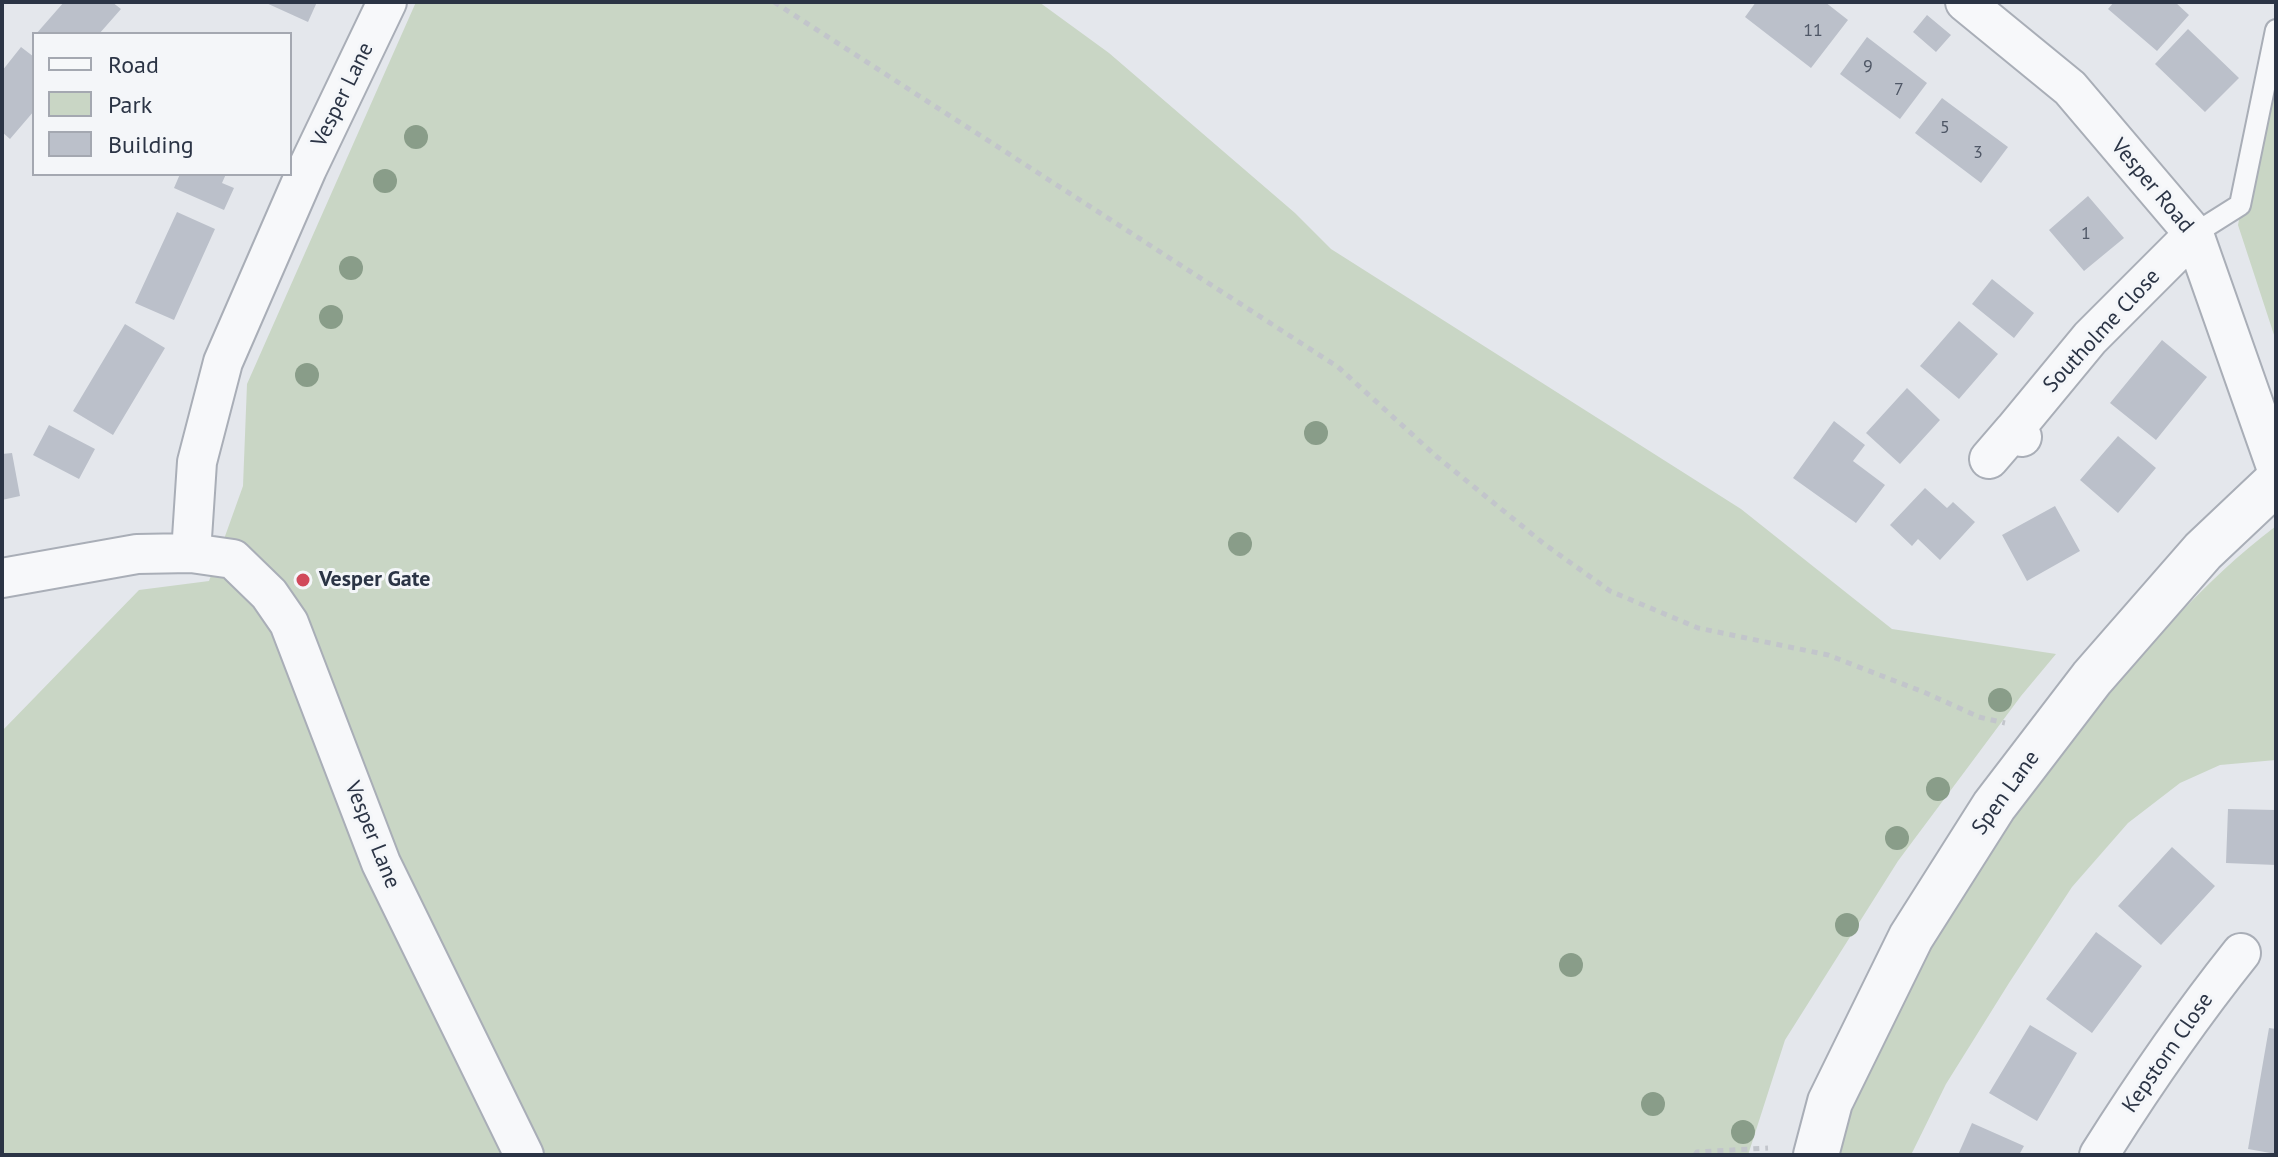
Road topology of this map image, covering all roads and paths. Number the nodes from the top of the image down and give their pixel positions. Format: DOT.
graph roads {
  1 [pos="387,2"];
  2 [pos="774,2"];
  3 [pos="1965,2"];
  4 [pos="2276,30"];
  5 [pos="2194,234"];
  6 [pos="1989,459"];
  7 [pos="2276,467"];
  8 [pos="2276,482"];
  9 [pos="191,553"];
  10 [pos="2,578"];
  11 [pos="2002,723"];
  12 [pos="2241,953"];
  13 [pos="1768,1148"];
  14 [pos="524,1155"];
  15 [pos="1695,1155"];
  16 [pos="1816,1155"];
  17 [pos="2099,1155"];
  1 -- 9 [label="street, Vesper Lane"];
  2 -- 11 [label="path"];
  3 -- 5 [label="street, Vesper Road"];
  4 -- 5 [label="lane"];
  5 -- 6 [label="street, Southolme Close"];
  5 -- 7 [label="street, Vesper Road"];
  8 -- 16 [label="street, Spen Lane"];
  9 -- 10 [label="street, Vesper Lane"];
  9 -- 14 [label="street, Vesper Lane"];
  12 -- 17 [label="street, Kepstorn Close"];
  13 -- 15 [label="path"];
}
